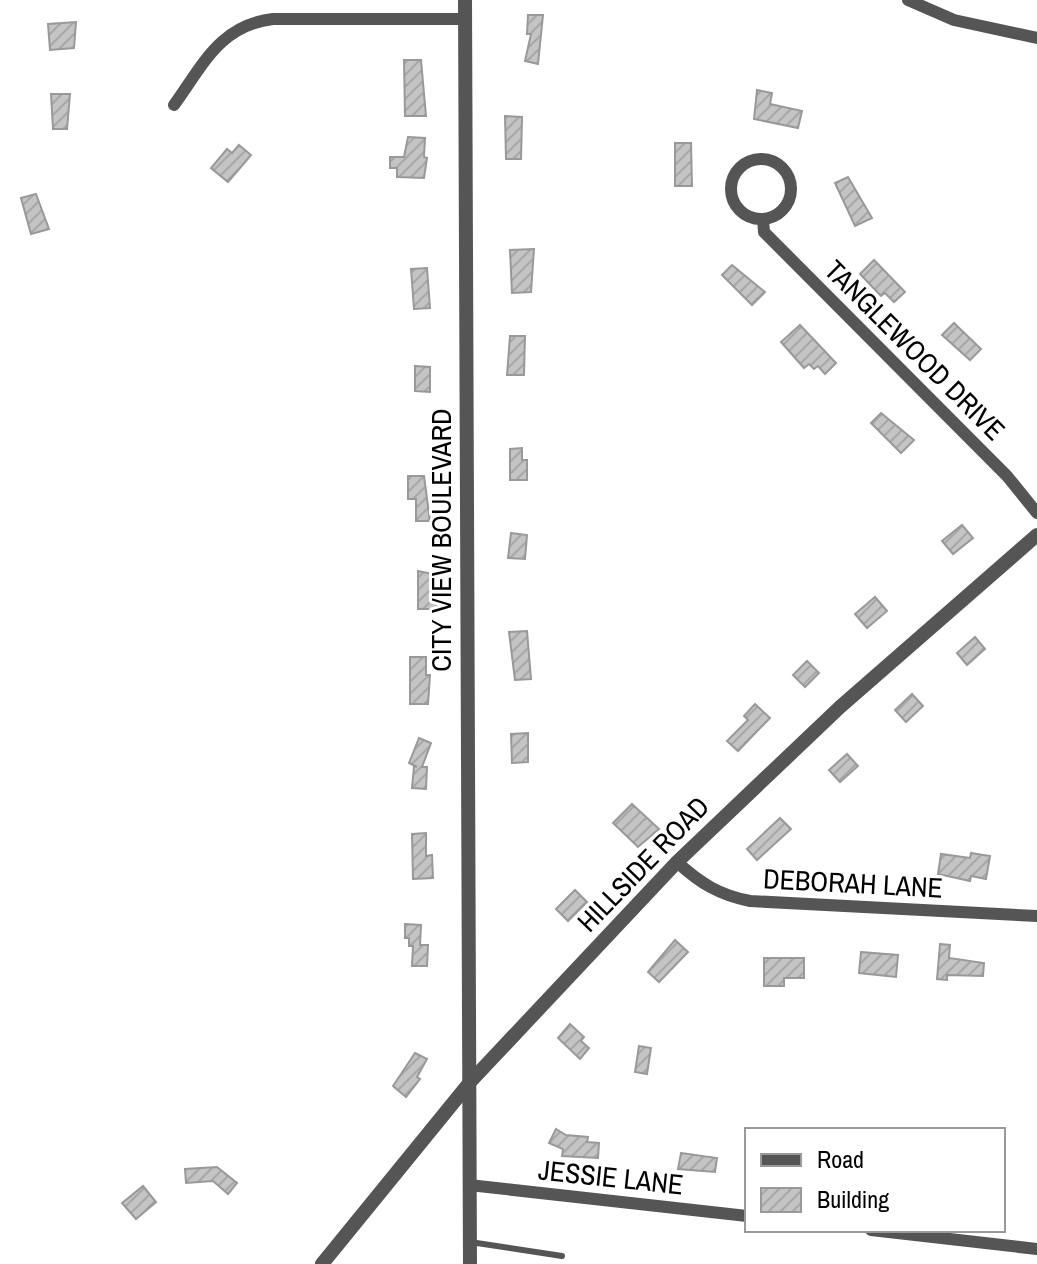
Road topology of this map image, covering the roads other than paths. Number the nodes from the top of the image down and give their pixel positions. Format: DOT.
graph roads {
  1 [pos="465,0"];
  2 [pos="908,0"];
  3 [pos="465,19"];
  4 [pos="1037,38"];
  5 [pos="174,105"];
  6 [pos="763,219"];
  7 [pos="1037,513"];
  8 [pos="1037,535"];
  9 [pos="677,862"];
  10 [pos="1037,916"];
  11 [pos="471,1081"];
  12 [pos="469,1185"];
  13 [pos="745,1216"];
  14 [pos="888,1232"];
  15 [pos="470,1242"];
  16 [pos="1037,1249"];
  17 [pos="562,1256"];
  18 [pos="322,1264"];
  19 [pos="470,1264"];
  1 -- 3 [label="street, CITY VIEW BOULEVARD"];
  2 -- 4 [label="street"];
  3 -- 5 [label="street"];
  3 -- 11 [label="street, CITY VIEW BOULEVARD"];
  6 -- 6 [label="street, TANGLEWOOD DRIVE"];
  6 -- 7 [label="street, TANGLEWOOD DRIVE"];
  8 -- 9 [label="street, HILLSIDE ROAD"];
  9 -- 10 [label="street, DEBORAH LANE"];
  9 -- 11 [label="street, HILLSIDE ROAD"];
  11 -- 12 [label="street, CITY VIEW BOULEVARD"];
  11 -- 18 [label="street, HILLSIDE ROAD"];
  12 -- 13 [label="street, JESSIE LANE"];
  12 -- 15 [label="street, CITY VIEW BOULEVARD"];
  14 -- 16 [label="street"];
  15 -- 17 [label="lane"];
  15 -- 19 [label="street, CITY VIEW BOULEVARD"];
}
